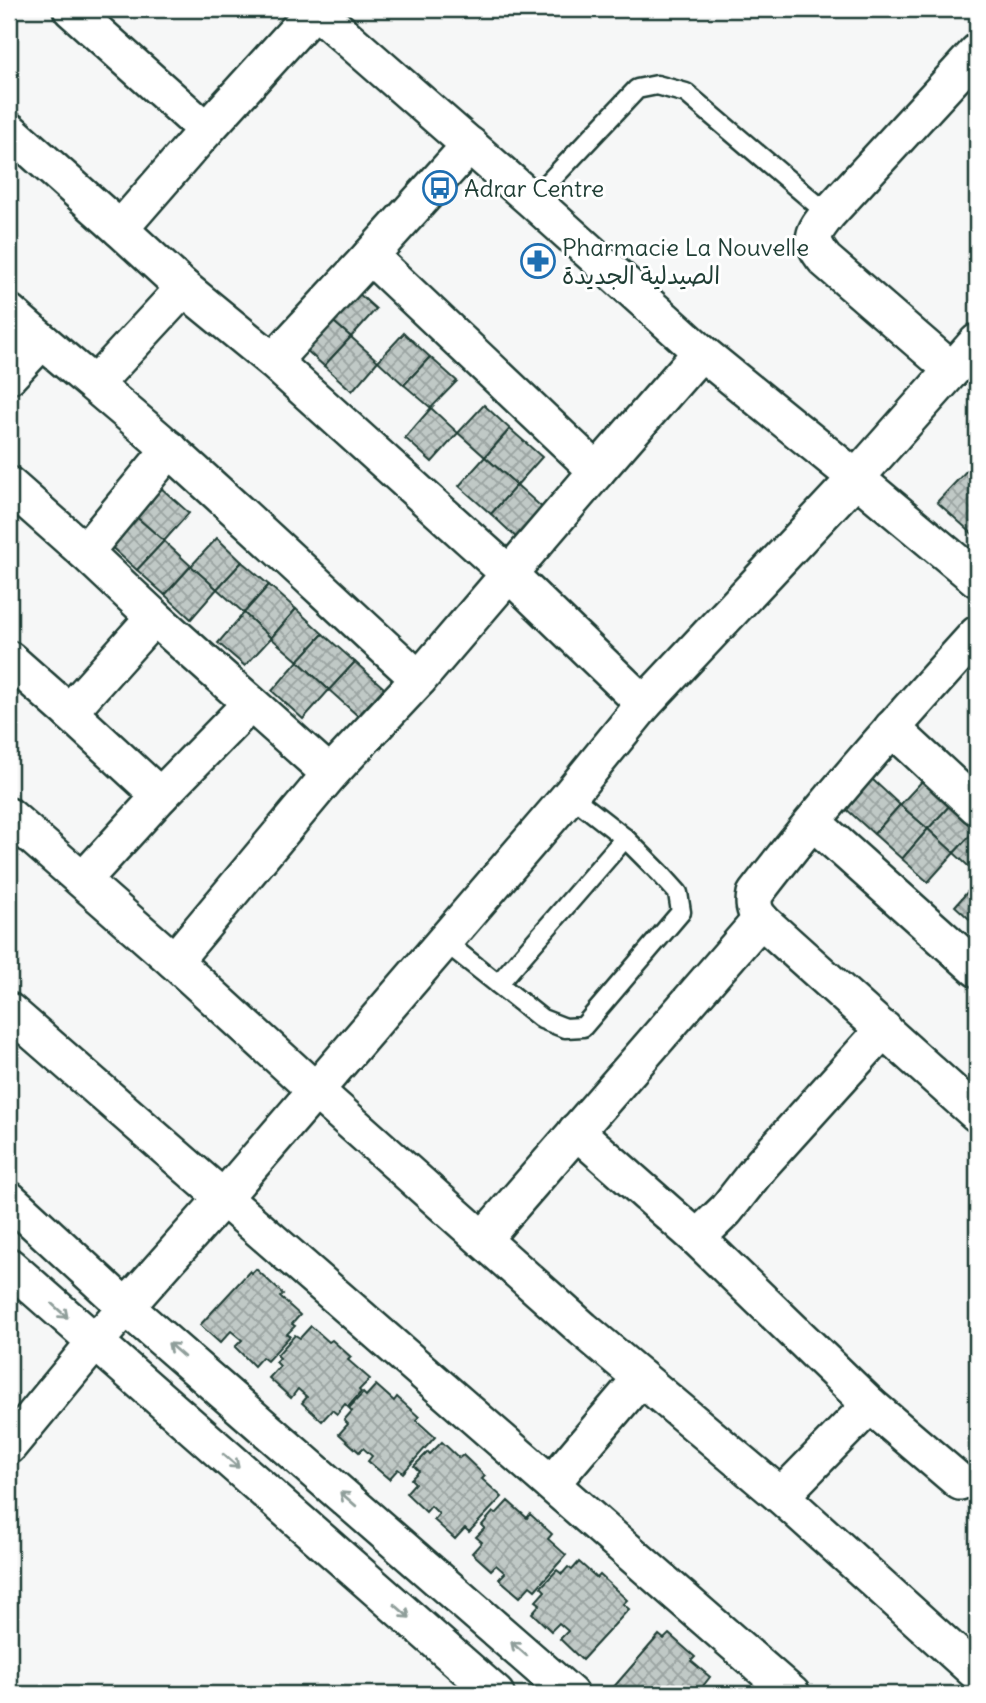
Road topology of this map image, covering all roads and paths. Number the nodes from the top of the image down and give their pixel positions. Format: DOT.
graph roads {
  1 [pos="71,9"];
  2 [pos="315,9"];
  3 [pos="977,52"];
  4 [pos="9,130"];
  5 [pos="206,130"];
  6 [pos="470,145"];
  7 [pos="532,200"];
  8 [pos="828,214"];
  9 [pos="120,229"];
  10 [pos="370,256"];
  11 [pos="184,288"];
  12 [pos="9,312"];
  13 [pos="42,341"];
  14 [pos="977,342"];
  15 [pos="701,352"];
  16 [pos="272,361"];
  17 [pos="952,370"];
  18 [pos="9,376"];
  19 [pos="95,384"];
  20 [pos="170,449"];
  21 [pos="597,471"];
  22 [pos="856,478"];
  23 [pos="9,485"];
  24 [pos="85,552"];
  25 [pos="508,573"];
  26 [pos="977,579"];
  27 [pos="154,617"];
  28 [pos="977,634"];
  29 [pos="9,659"];
  30 [pos="419,679"];
  31 [pos="250,704"];
  32 [pos="644,704"];
  33 [pos="69,712"];
  34 [pos="892,727"];
  35 [pos="330,774"];
  36 [pos="570,795"];
  37 [pos="160,796"];
  38 [pos="977,807"];
  39 [pos="9,816"];
  40 [pos="813,821"];
  41 [pos="625,838"];
  42 [pos="83,880"];
  43 [pos="761,919"];
  44 [pos="444,941"];
  45 [pos="174,961"];
  46 [pos="977,969"];
  47 [pos="498,984"];
  48 [pos="9,1011"];
  49 [pos="884,1029"];
  50 [pos="316,1091"];
  51 [pos="977,1114"];
  52 [pos="576,1131"];
  53 [pos="223,1198"];
  54 [pos="9,1199"];
  55 [pos="697,1238"];
  56 [pos="483,1239"];
  57 [pos="9,1266"];
  58 [pos="127,1308"];
  59 [pos="95,1342"];
  60 [pos="641,1378"];
  61 [pos="870,1405"];
  62 [pos="9,1446"];
  63 [pos="972,1480"];
  64 [pos="552,1483"];
  65 [pos="781,1496"];
  66 [pos="977,1673"];
  67 [pos="496,1694"];
  68 [pos="570,1694"];
  69 [pos="792,1694"];
  1 -- 5 [label="street"];
  2 -- 5 [label="street"];
  2 -- 6 [label="street"];
  3 -- 8 [label="street"];
  4 -- 9 [label="street"];
  5 -- 9 [label="street"];
  6 -- 7 [label="street"];
  6 -- 10 [label="street"];
  7 -- 8 [label="lane"];
  7 -- 15 [label="street"];
  8 -- 17 [label="street"];
  9 -- 11 [label="street"];
  10 -- 16 [label="street"];
  10 -- 21 [label="street"];
  11 -- 16 [label="street"];
  11 -- 19 [label="street"];
  12 -- 13 [label="street"];
  13 -- 18 [label="street"];
  13 -- 19 [label="street"];
  14 -- 17 [label="street"];
  15 -- 21 [label="street"];
  15 -- 22 [label="street"];
  16 -- 25 [label="street"];
  17 -- 22 [label="street"];
  19 -- 20 [label="street"];
  20 -- 24 [label="street"];
  20 -- 30 [label="street"];
  21 -- 25 [label="street"];
  22 -- 26 [label="street"];
  22 -- 32 [label="street"];
  23 -- 24 [label="street"];
  24 -- 27 [label="street"];
  25 -- 30 [label="street"];
  25 -- 32 [label="street"];
  27 -- 31 [label="street"];
  27 -- 33 [label="street"];
  28 -- 34 [label="street"];
  29 -- 33 [label="street"];
  30 -- 35 [label="street"];
  31 -- 35 [label="street"];
  31 -- 37 [label="street"];
  32 -- 36 [label="street"];
  33 -- 37 [label="street"];
  34 -- 38 [label="street"];
  34 -- 40 [label="street"];
  35 -- 45 [label="street"];
  36 -- 41 [label="lane"];
  36 -- 44 [label="street"];
  37 -- 42 [label="street"];
  39 -- 42 [label="street"];
  40 -- 43 [label="street"];
  40 -- 46 [label="street"];
  41 -- 47 [label="lane"];
  41 -- 47 [label="lane"];
  42 -- 45 [label="street"];
  43 -- 49 [label="street"];
  43 -- 52 [label="street"];
  44 -- 47 [label="lane"];
  44 -- 50 [label="street"];
  45 -- 50 [label="street"];
  48 -- 53 [label="street"];
  49 -- 51 [label="street"];
  49 -- 55 [label="street"];
  50 -- 53 [label="street"];
  50 -- 56 [label="street"];
  52 -- 55 [label="street"];
  52 -- 56 [label="street"];
  53 -- 58 [label="street"];
  53 -- 64 [label="street"];
  54 -- 58 [label="street"];
  55 -- 61 [label="street"];
  56 -- 60 [label="street"];
  57 -- 59 [label="street, one-way"];
  58 -- 59 [label="street"];
  68 -- 58 [label="street, one-way"];
  59 -- 62 [label="street"];
  59 -- 67 [label="street, one-way"];
  60 -- 64 [label="street"];
  60 -- 65 [label="street"];
  61 -- 63 [label="street"];
  61 -- 65 [label="street"];
  64 -- 69 [label="street"];
  65 -- 66 [label="street"];
}
